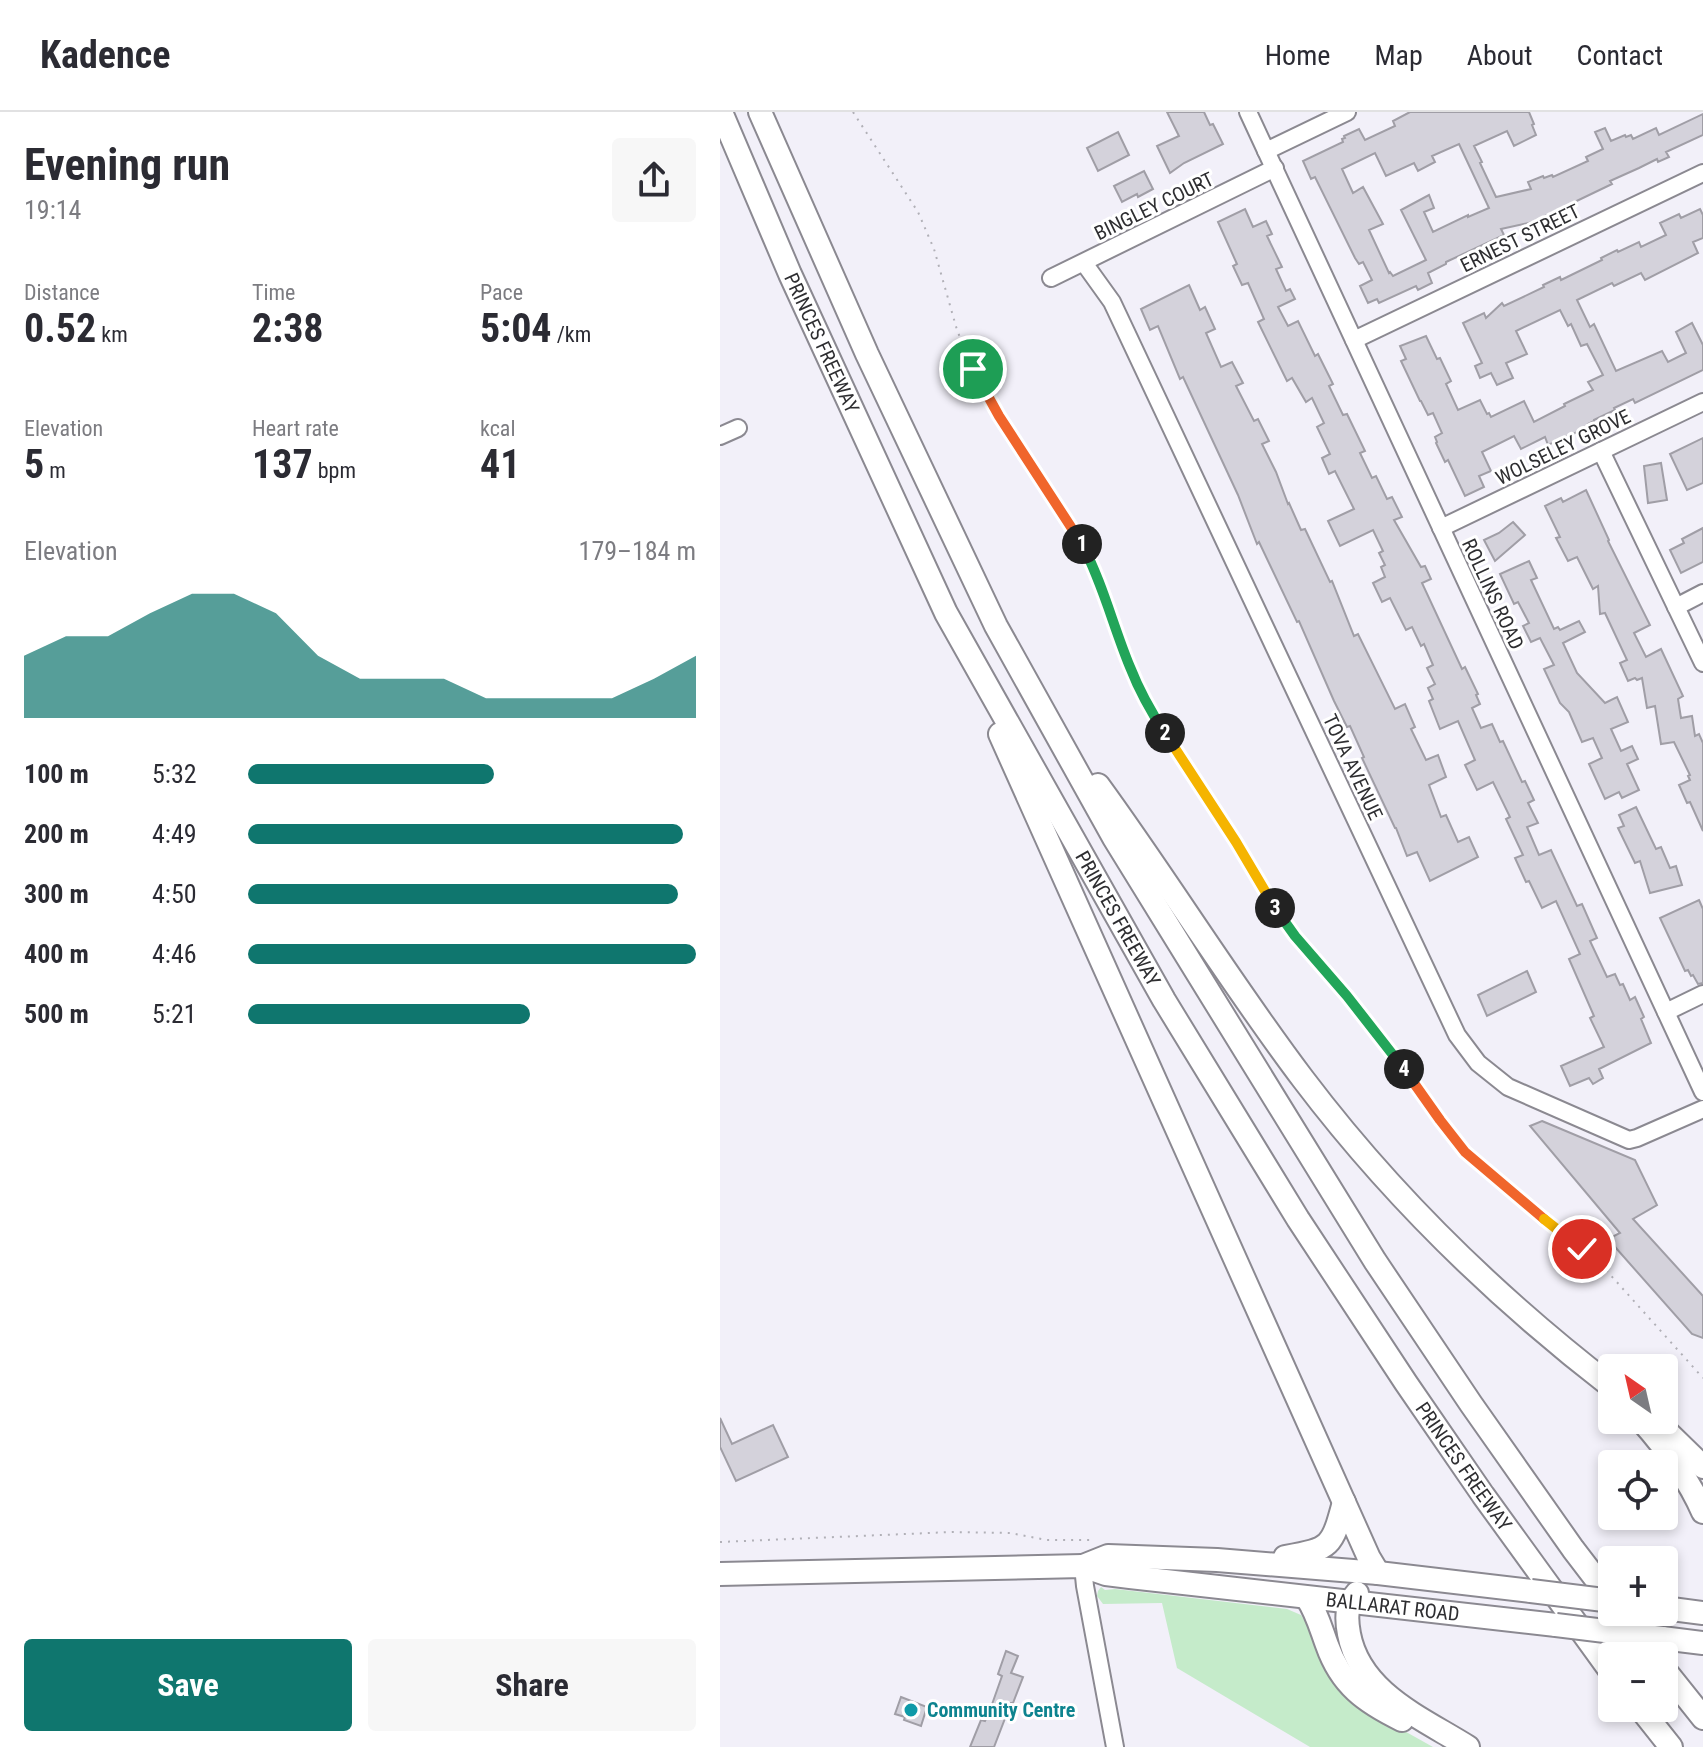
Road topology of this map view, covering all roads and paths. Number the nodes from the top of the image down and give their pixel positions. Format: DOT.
graph roads {
  1 [pos="721,112"];
  2 [pos="760,112"];
  3 [pos="853,112"];
  4 [pos="1248,112"];
  5 [pos="1347,112"];
  6 [pos="1266,151"];
  7 [pos="1275,168"];
  8 [pos="1703,173"];
  9 [pos="1084,263"];
  10 [pos="1051,278"];
  11 [pos="1354,340"];
  12 [pos="1703,402"];
  13 [pos="738,428"];
  14 [pos="720,436"];
  15 [pos="1601,451"];
  16 [pos="1441,528"];
  17 [pos="1703,593"];
  18 [pos="1676,607"];
  19 [pos="946,613"];
  20 [pos="1703,663"];
  21 [pos="1038,703"];
  22 [pos="1703,994"];
  23 [pos="1666,1012"];
  24 [pos="1703,1092"];
  25 [pos="1703,1109"];
  26 [pos="1598,1376"];
  27 [pos="1703,1378"];
  28 [pos="1653,1434"];
  29 [pos="1669,1434"];
  30 [pos="1703,1467"];
  31 [pos="1344,1502"];
  32 [pos="1703,1512"];
  33 [pos="1096,1540"];
  34 [pos="720,1542"];
  35 [pos="1256,1563"];
  36 [pos="1083,1566"];
  37 [pos="1378,1573"];
  38 [pos="720,1574"];
  39 [pos="1598,1582"];
  40 [pos="1307,1598"];
  41 [pos="1598,1599"];
  42 [pos="1350,1602"];
  43 [pos="1678,1610"];
  44 [pos="1703,1613"];
  45 [pos="1636,1626"];
  46 [pos="1635,1642"];
  47 [pos="1653,1642"];
  48 [pos="1702,1642"];
  49 [pos="1678,1645"];
  50 [pos="1598,1654"];
  51 [pos="1678,1687"];
  52 [pos="1703,1718"];
  53 [pos="1651,1722"];
  54 [pos="1115,1747"];
  55 [pos="1461,1747"];
  56 [pos="1468,1747"];
  57 [pos="1671,1747"];
  1 -- 19 [label="highway, PRINCES FREEWAY"];
  2 -- 21 [label="highway, PRINCES FREEWAY"];
  3 -- 27 [label="path"];
  4 -- 6 [label="street, ROLLINS ROAD"];
  5 -- 6 [label="street"];
  6 -- 7 [label="street, ROLLINS ROAD"];
  7 -- 9 [label="street, BINGLEY COURT"];
  7 -- 11 [label="street, ROLLINS ROAD"];
  8 -- 11 [label="street, ERNEST STREET"];
  9 -- 10 [label="street, BINGLEY COURT"];
  9 -- 25 [label="street, TOVA AVENUE"];
  11 -- 16 [label="street, ROLLINS ROAD"];
  12 -- 15 [label="street, WOLSELEY GROVE"];
  13 -- 14 [label="street"];
  15 -- 16 [label="street, WOLSELEY GROVE"];
  15 -- 18 [label="street"];
  16 -- 23 [label="street, ROLLINS ROAD"];
  17 -- 18 [label="street"];
  18 -- 20 [label="street"];
  19 -- 31 [label="highway"];
  19 -- 50 [label="highway, PRINCES FREEWAY"];
  21 -- 26 [label="highway"];
  21 -- 39 [label="highway, PRINCES FREEWAY"];
  22 -- 23 [label="street"];
  23 -- 24 [label="street, ROLLINS ROAD"];
  28 -- 32 [label="highway"];
  29 -- 30 [label="highway"];
  31 -- 35 [label="highway"];
  31 -- 37 [label="highway"];
  33 -- 34 [label="path"];
  35 -- 36 [label="highway, BALLARAT ROAD"];
  35 -- 37 [label="highway, BALLARAT ROAD"];
  36 -- 38 [label="highway, BALLARAT ROAD"];
  36 -- 40 [label="highway, BALLARAT ROAD"];
  36 -- 54 [label="street"];
  37 -- 41 [label="highway, BALLARAT ROAD, bridge"];
  37 -- 42 [label="highway"];
  40 -- 42 [label="highway, BALLARAT ROAD"];
  40 -- 55 [label="highway"];
  42 -- 46 [label="highway, BALLARAT ROAD, bridge"];
  42 -- 56 [label="highway"];
  43 -- 44 [label="highway"];
  45 -- 47 [label="highway"];
  48 -- 49 [label="highway, BALLARAT ROAD"];
  51 -- 52 [label="highway"];
  53 -- 57 [label="highway"];
}
